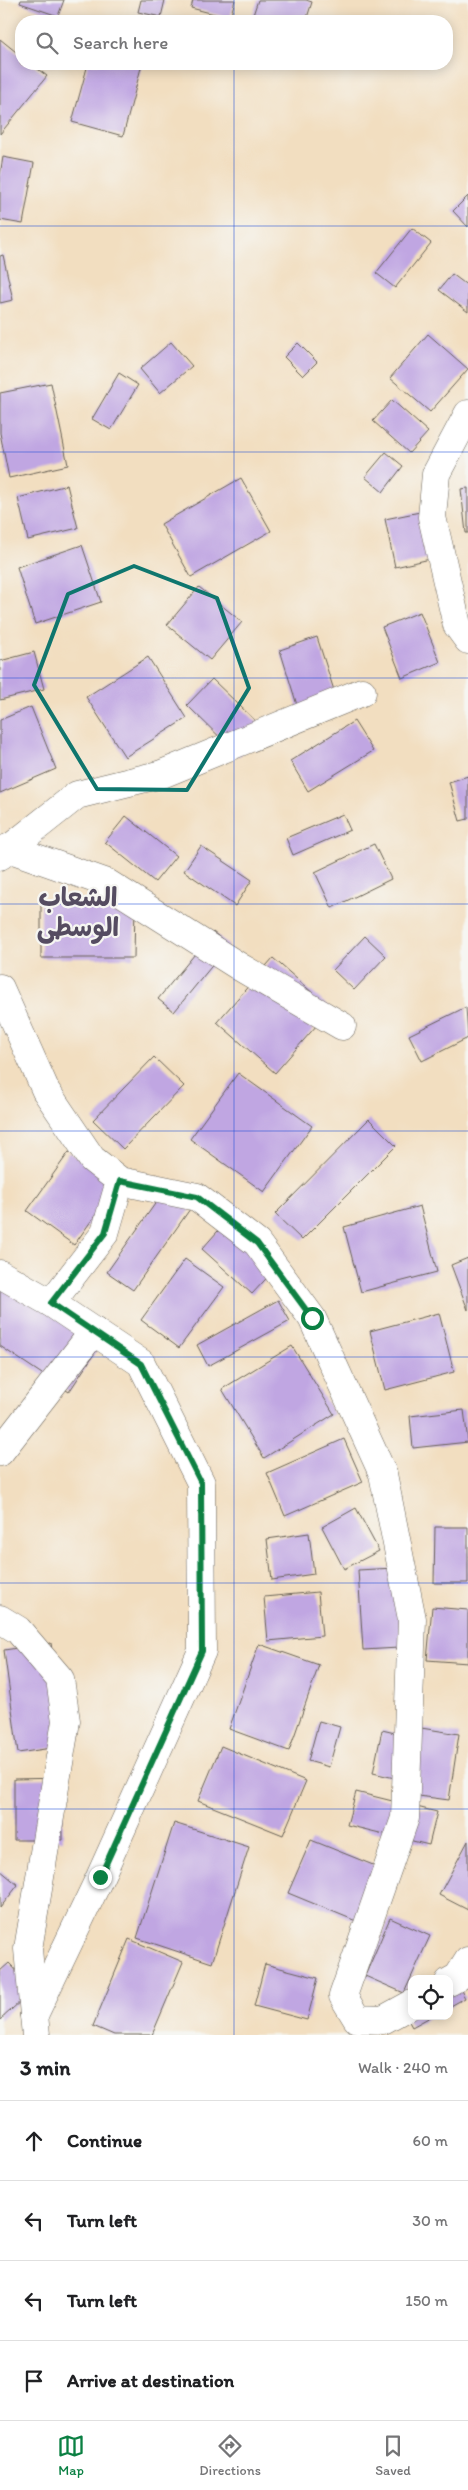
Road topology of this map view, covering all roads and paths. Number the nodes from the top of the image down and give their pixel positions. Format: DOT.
graph roads {
  1 [pos="468,414"];
  2 [pos="468,640"];
  3 [pos="362,692"];
  4 [pos="4,852"];
  5 [pos="0,988"];
  6 [pos="342,1026"];
  7 [pos="120,1181"];
  8 [pos="0,1274"];
  9 [pos="51,1303"];
  10 [pos="94,1331"];
  11 [pos="0,1452"];
  12 [pos="0,1619"];
  13 [pos="468,1961"];
  14 [pos="453,1980"];
  15 [pos="408,2006"];
  16 [pos="30,2028"];
  1 -- 2 [label="street"];
  3 -- 4 [label="street"];
  4 -- 6 [label="street"];
  5 -- 7 [label="street"];
  7 -- 9 [label="street"];
  7 -- 15 [label="street"];
  8 -- 9 [label="street"];
  9 -- 10 [label="street"];
  10 -- 11 [label="street"];
  10 -- 16 [label="street"];
  12 -- 16 [label="street"];
  13 -- 14 [label="street"];
}
